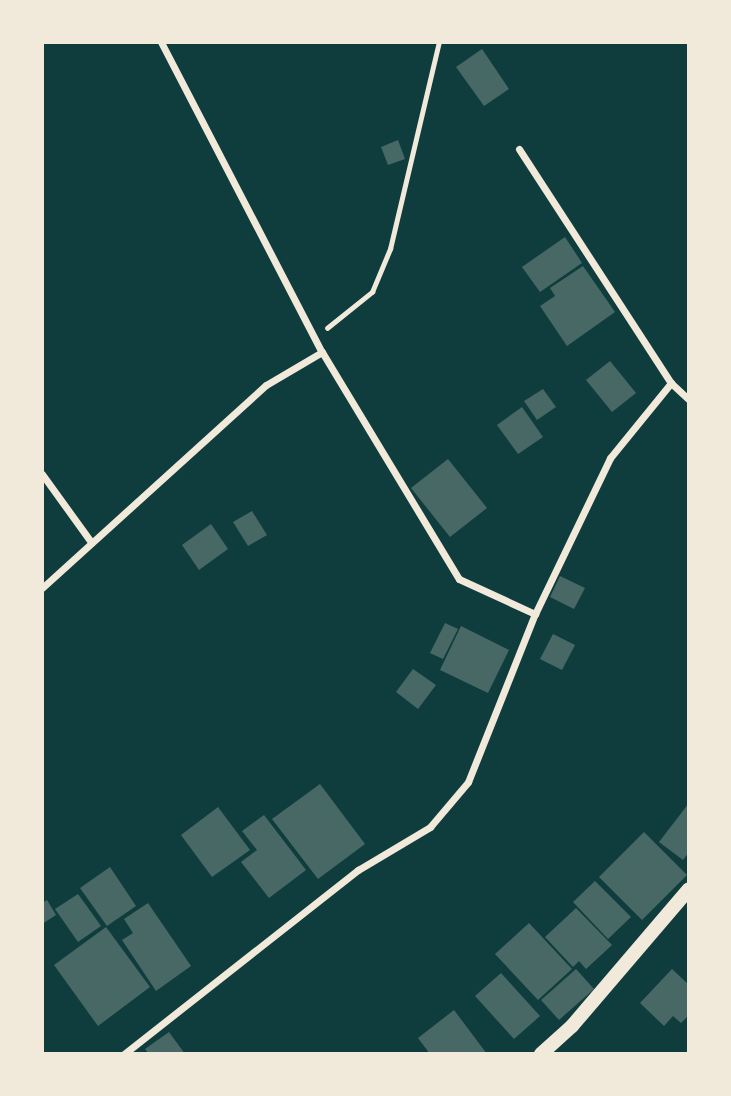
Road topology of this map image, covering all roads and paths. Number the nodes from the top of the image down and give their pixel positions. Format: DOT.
graph roads {
  1 [pos="161,42"];
  2 [pos="439,42"];
  3 [pos="519,149"];
  4 [pos="317,337"];
  5 [pos="323,352"];
  6 [pos="671,383"];
  7 [pos="689,400"];
  8 [pos="42,474"];
  9 [pos="92,542"];
  10 [pos="42,588"];
  11 [pos="535,614"];
  12 [pos="689,889"];
  13 [pos="124,1054"];
  14 [pos="541,1054"];
  1 -- 4 [label="street"];
  2 -- 4 [label="path"];
  3 -- 6 [label="street"];
  4 -- 5 [label="street"];
  5 -- 9 [label="street"];
  5 -- 11 [label="street"];
  6 -- 7 [label="street"];
  6 -- 11 [label="street"];
  8 -- 9 [label="street"];
  9 -- 10 [label="street"];
  11 -- 13 [label="street"];
  12 -- 14 [label="main road"];
}
